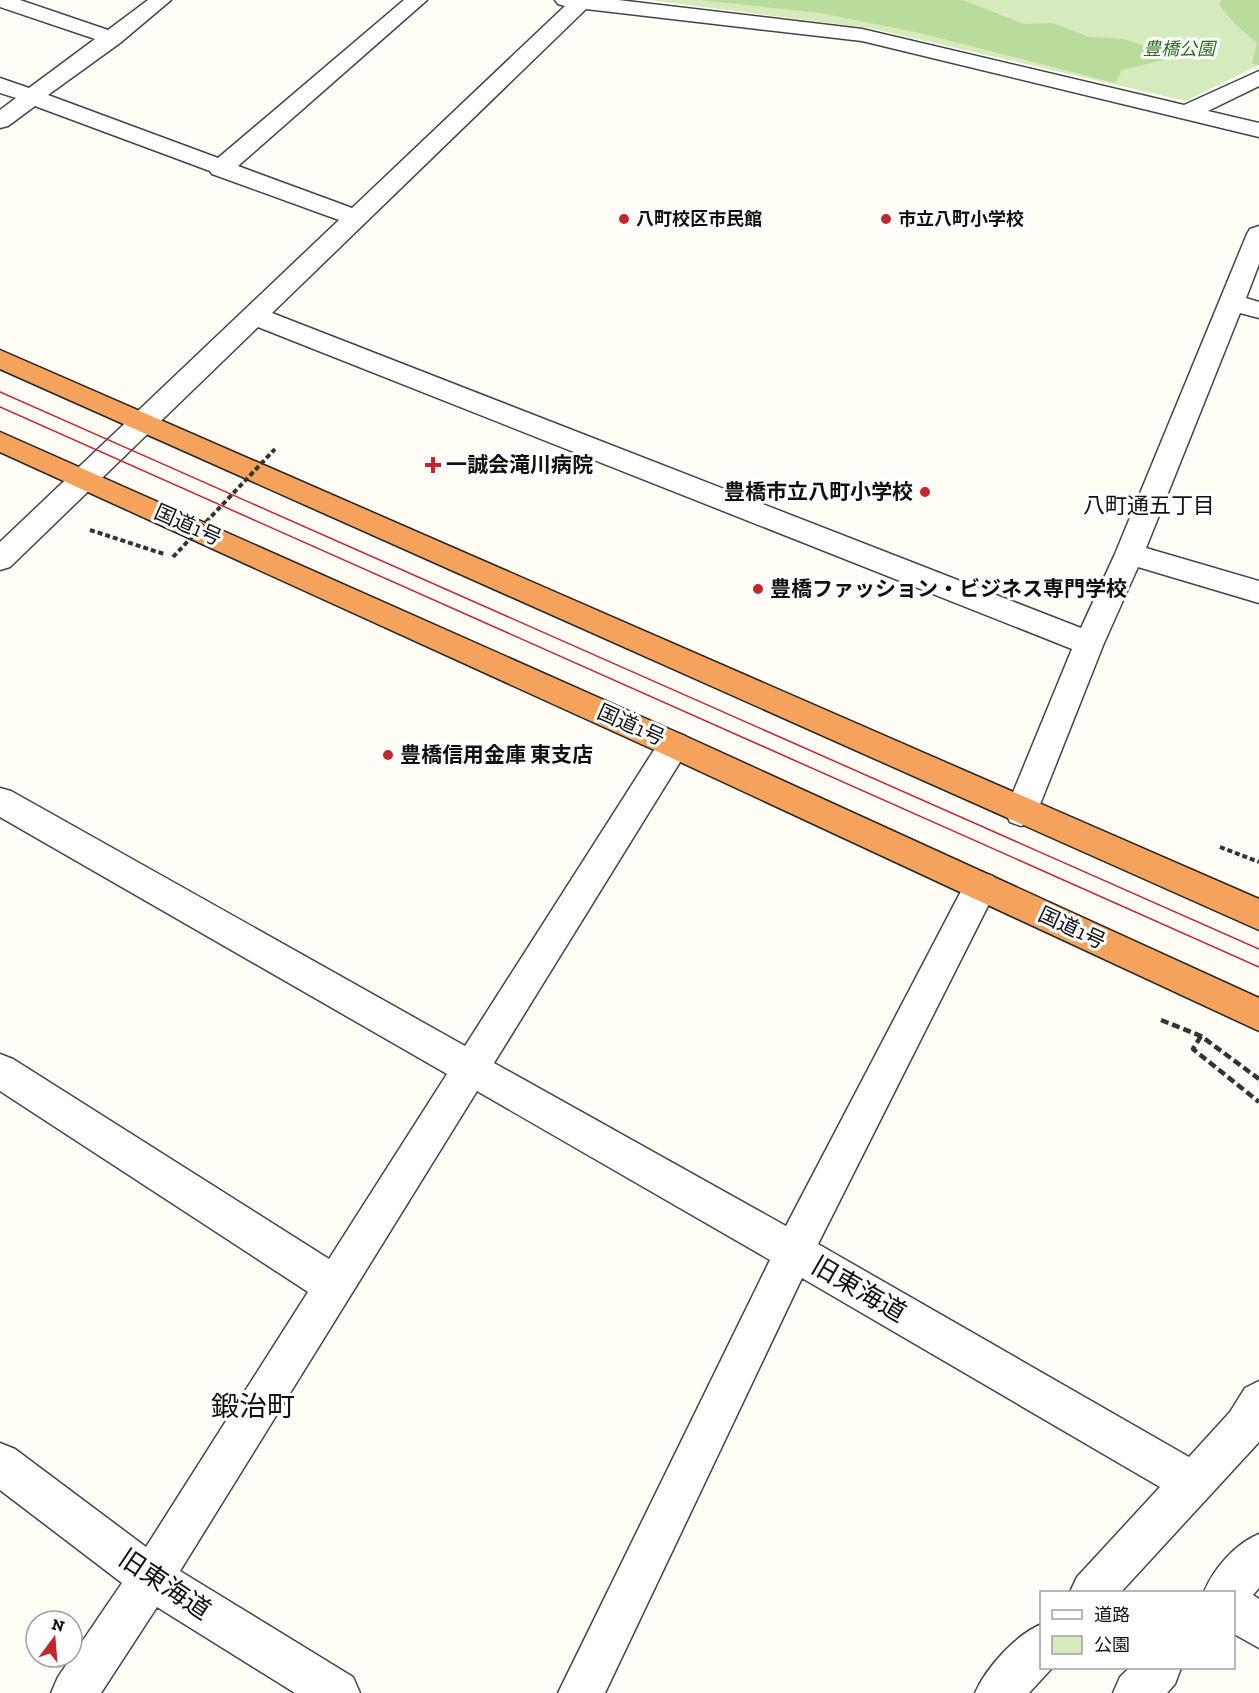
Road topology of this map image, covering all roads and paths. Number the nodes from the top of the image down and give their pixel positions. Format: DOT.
graph roads {
  1 [pos="0,0"];
  2 [pos="161,0"];
  3 [pos="417,0"];
  4 [pos="576,1"];
  5 [pos="112,38"];
  6 [pos="1259,78"];
  7 [pos="0,85"];
  8 [pos="31,97"];
  9 [pos="1186,113"];
  10 [pos="0,121"];
  11 [pos="1259,130"];
  12 [pos="220,169"];
  13 [pos="357,218"];
  14 [pos="1259,234"];
  15 [pos="1230,302"];
  16 [pos="1259,310"];
  17 [pos="255,316"];
  18 [pos="0,359"];
  19 [pos="144,422"];
  20 [pos="0,441"];
  21 [pos="275,449"];
  22 [pos="85,479"];
  23 [pos="90,531"];
  24 [pos="1129,554"];
  25 [pos="0,559"];
  26 [pos="1259,592"];
  27 [pos="1089,643"];
  28 [pos="674,745"];
  29 [pos="0,801"];
  30 [pos="1021,812"];
  31 [pos="1220,847"];
  32 [pos="1259,862"];
  33 [pos="981,886"];
  34 [pos="1259,915"];
  35 [pos="1259,1015"];
  36 [pos="1161,1020"];
  37 [pos="1201,1036"];
  38 [pos="470,1068"];
  39 [pos="0,1071"];
  40 [pos="1259,1079"];
  41 [pos="1259,1102"];
  42 [pos="794,1252"];
  43 [pos="335,1286"];
  44 [pos="1259,1402"];
  45 [pos="0,1464"];
  46 [pos="1193,1483"];
  47 [pos="1259,1556"];
  48 [pos="151,1578"];
  49 [pos="1094,1591"];
  50 [pos="1228,1591"];
  51 [pos="1235,1609"];
  52 [pos="1259,1626"];
  53 [pos="1040,1647"];
  54 [pos="1158,1669"];
  55 [pos="74,1693"];
  56 [pos="337,1693"];
  57 [pos="581,1693"];
  58 [pos="998,1693"];
  59 [pos="1136,1693"];
  1 -- 5 [label="street"];
  2 -- 5 [label="street"];
  3 -- 12 [label="street"];
  4 -- 9 [label="street"];
  4 -- 13 [label="street"];
  5 -- 8 [label="street"];
  6 -- 9 [label="street"];
  7 -- 8 [label="street"];
  8 -- 10 [label="street"];
  8 -- 12 [label="street"];
  9 -- 11 [label="street"];
  12 -- 13 [label="street"];
  13 -- 17 [label="street"];
  14 -- 15 [label="street"];
  15 -- 16 [label="street"];
  15 -- 24 [label="street"];
  17 -- 19 [label="street"];
  17 -- 27 [label="street"];
  18 -- 19 [label="highway"];
  19 -- 22 [label="street"];
  19 -- 30 [label="highway"];
  20 -- 22 [label="highway, 国道1号"];
  21 -- 23 [label="path, bridge"];
  22 -- 25 [label="street"];
  22 -- 28 [label="highway, 国道1号"];
  24 -- 26 [label="street"];
  24 -- 27 [label="street"];
  27 -- 30 [label="street"];
  28 -- 33 [label="highway, 国道1号"];
  28 -- 38 [label="street"];
  29 -- 38 [label="street"];
  30 -- 34 [label="highway"];
  31 -- 32 [label="path"];
  33 -- 35 [label="highway, 国道1号"];
  33 -- 42 [label="street"];
  36 -- 37 [label="path"];
  37 -- 40 [label="path"];
  37 -- 41 [label="path"];
  38 -- 42 [label="street"];
  38 -- 43 [label="street"];
  39 -- 43 [label="street"];
  42 -- 46 [label="street, 旧東海道"];
  42 -- 57 [label="street, 旧東海道"];
  43 -- 48 [label="street"];
  44 -- 46 [label="street"];
  45 -- 48 [label="street, 旧東海道"];
  46 -- 49 [label="street"];
  47 -- 50 [label="street"];
  48 -- 55 [label="street"];
  48 -- 56 [label="street, 旧東海道"];
  51 -- 52 [label="street"];
  53 -- 58 [label="street"];
  54 -- 59 [label="street"];
}
